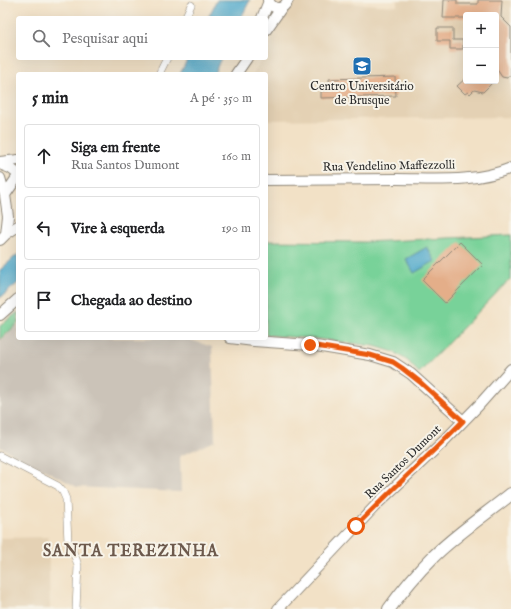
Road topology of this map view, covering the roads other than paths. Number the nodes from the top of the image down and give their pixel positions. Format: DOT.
graph roads {
  1 [pos="269,1"];
  2 [pos="285,4"];
  3 [pos="191,6"];
  4 [pos="186,16"];
  5 [pos="263,16"];
  6 [pos="268,27"];
  7 [pos="166,60"];
  8 [pos="246,60"];
  9 [pos="160,72"];
  10 [pos="237,72"];
  11 [pos="16,160"];
  12 [pos="0,163"];
  13 [pos="511,168"];
  14 [pos="16,173"];
  15 [pos="0,178"];
  16 [pos="16,178"];
  17 [pos="268,180"];
  18 [pos="5,195"];
  19 [pos="8,216"];
  20 [pos="16,223"];
  21 [pos="16,227"];
  22 [pos="3,237"];
  23 [pos="16,303"];
  24 [pos="0,315"];
  25 [pos="246,340"];
  26 [pos="511,369"];
  27 [pos="463,421"];
  28 [pos="0,456"];
  29 [pos="511,494"];
  30 [pos="76,609"];
  31 [pos="278,609"];
  32 [pos="389,609"];
  1 -- 2 [label="main road"];
  1 -- 5 [label="main road"];
  2 -- 6 [label="main road"];
  3 -- 4 [label="street"];
  7 -- 9 [label="street"];
  8 -- 10 [label="main road"];
  11 -- 12 [label="main road"];
  12 -- 14 [label="main road"];
  13 -- 17 [label="main road, Rua Vendelino Maffezzolli"];
  15 -- 18 [label="main road"];
  16 -- 18 [label="main road"];
  18 -- 19 [label="main road"];
  19 -- 20 [label="main road"];
  19 -- 22 [label="main road"];
  21 -- 22 [label="main road"];
  23 -- 24 [label="main road"];
  25 -- 27 [label="main road"];
  26 -- 27 [label="main road, Rua Santos Dumont"];
  27 -- 31 [label="main road, Rua Santos Dumont"];
  28 -- 30 [label="street"];
  29 -- 32 [label="main road"];
}
